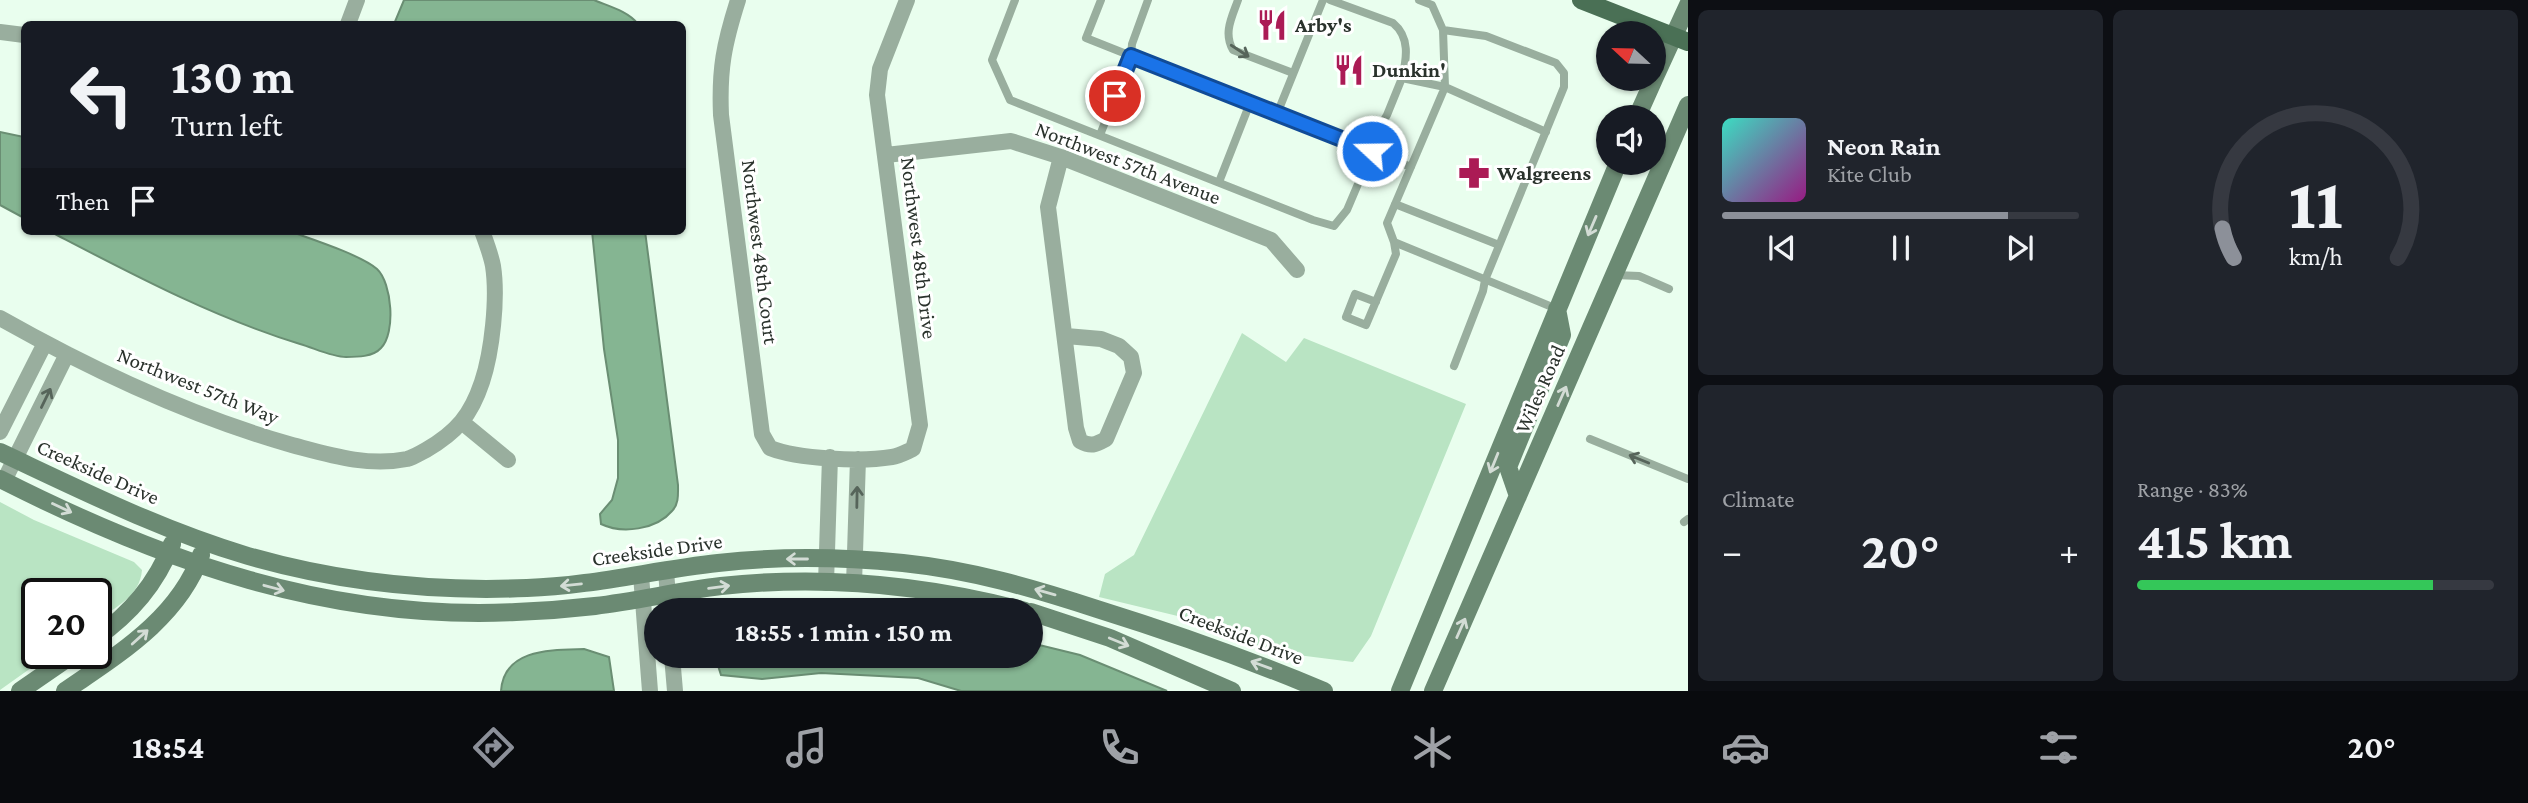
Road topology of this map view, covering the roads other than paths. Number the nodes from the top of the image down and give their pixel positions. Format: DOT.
graph roads {
  1 [pos="357,0"];
  2 [pos="738,0"];
  3 [pos="907,0"];
  4 [pos="1015,0"];
  5 [pos="1101,0"];
  6 [pos="1148,0"];
  7 [pos="1238,0"];
  8 [pos="1322,0"];
  9 [pos="1330,0"];
  10 [pos="1419,0"];
  11 [pos="1581,0"];
  12 [pos="1688,5"];
  13 [pos="349,21"];
  14 [pos="1443,30"];
  15 [pos="0,32"];
  16 [pos="21,35"];
  17 [pos="1681,39"];
  18 [pos="1131,56"];
  19 [pos="1666,61"];
  20 [pos="1293,73"];
  21 [pos="1402,78"];
  22 [pos="1445,87"];
  23 [pos="1250,103"];
  24 [pos="1688,105"];
  25 [pos="1277,114"];
  26 [pos="1546,132"];
  27 [pos="1100,135"];
  28 [pos="1372,151"];
  29 [pos="886,155"];
  30 [pos="1061,158"];
  31 [pos="1411,167"];
  32 [pos="1613,175"];
  33 [pos="1219,182"];
  34 [pos="1395,204"];
  35 [pos="483,235"];
  36 [pos="1394,242"];
  37 [pos="1499,245"];
  38 [pos="1297,270"];
  39 [pos="1615,275"];
  40 [pos="1485,280"];
  41 [pos="1669,289"];
  42 [pos="1376,302"];
  43 [pos="1557,309"];
  44 [pos="0,318"];
  45 [pos="1066,336"];
  46 [pos="45,343"];
  47 [pos="67,354"];
  48 [pos="1454,366"];
  49 [pos="463,423"];
  50 [pos="0,432"];
  51 [pos="1590,439"];
  52 [pos="8,456"];
  53 [pos="830,457"];
  54 [pos="858,459"];
  55 [pos="508,460"];
  56 [pos="1688,479"];
  57 [pos="2,480"];
  58 [pos="1518,496"];
  59 [pos="177,531"];
  60 [pos="206,542"];
  61 [pos="168,553"];
  62 [pos="827,559"];
  63 [pos="855,560"];
  64 [pos="198,565"];
  65 [pos="666,570"];
  66 [pos="641,575"];
  67 [pos="826,583"];
  68 [pos="854,584"];
  69 [pos="668,598"];
  70 [pos="684,598"];
  71 [pos="974,598"];
  72 [pos="642,599"];
  73 [pos="1043,616"];
  74 [pos="112,626"];
  75 [pos="674,668"];
  76 [pos="52,669"];
  77 [pos="20,691"];
  78 [pos="65,691"];
  79 [pos="650,691"];
  80 [pos="675,691"];
  81 [pos="1232,691"];
  82 [pos="1324,691"];
  83 [pos="1400,691"];
  84 [pos="1433,691"];
  1 -- 13 [label="street"];
  2 -- 53 [label="street, Northwest 48th Court"];
  3 -- 29 [label="street, Northwest 48th Drive"];
  4 -- 27 [label="lane"];
  5 -- 18 [label="lane"];
  6 -- 18 [label="lane"];
  7 -- 20 [label="lane, one-way"];
  8 -- 20 [label="lane"];
  9 -- 21 [label="lane"];
  10 -- 14 [label="lane"];
  11 -- 17 [label="main road"];
  12 -- 17 [label="street"];
  14 -- 22 [label="lane"];
  14 -- 26 [label="lane"];
  15 -- 16 [label="street"];
  17 -- 19 [label="street"];
  18 -- 23 [label="lane"];
  18 -- 27 [label="lane"];
  20 -- 25 [label="lane"];
  21 -- 22 [label="lane"];
  21 -- 28 [label="lane"];
  22 -- 26 [label="lane"];
  22 -- 31 [label="lane"];
  23 -- 25 [label="lane"];
  23 -- 33 [label="lane"];
  24 -- 39 [label="street, Wiles Road"];
  25 -- 28 [label="lane"];
  26 -- 37 [label="lane"];
  27 -- 33 [label="lane"];
  28 -- 31 [label="lane"];
  28 -- 33 [label="lane"];
  29 -- 30 [label="street, Northwest 57th Avenue"];
  29 -- 54 [label="street, Northwest 48th Drive"];
  30 -- 38 [label="street, Northwest 57th Avenue"];
  30 -- 45 [label="street"];
  31 -- 34 [label="lane"];
  32 -- 43 [label="street, Wiles Road, one-way"];
  34 -- 36 [label="lane"];
  34 -- 37 [label="lane"];
  35 -- 49 [label="street, Northwest 57th Way"];
  36 -- 40 [label="lane"];
  36 -- 42 [label="lane"];
  37 -- 40 [label="lane"];
  39 -- 41 [label="lane"];
  58 -- 39 [label="street, Wiles Road, one-way"];
  40 -- 43 [label="lane"];
  40 -- 48 [label="lane"];
  43 -- 58 [label="street"];
  43 -- 83 [label="street, Wiles Road, one-way"];
  44 -- 46 [label="street, Northwest 57th Way"];
  45 -- 45 [label="street"];
  46 -- 47 [label="street, Northwest 57th Way"];
  46 -- 50 [label="street"];
  47 -- 49 [label="street, Northwest 57th Way"];
  52 -- 47 [label="street, one-way"];
  49 -- 55 [label="street"];
  56 -- 51 [label="lane, one-way"];
  52 -- 57 [label="street"];
  52 -- 59 [label="street, Creekside Drive"];
  53 -- 54 [label="street, Northwest 48th Drive"];
  53 -- 62 [label="street"];
  63 -- 54 [label="street, one-way"];
  57 -- 61 [label="street, one-way"];
  84 -- 58 [label="street, Wiles Road, one-way"];
  59 -- 60 [label="street, Creekside Drive"];
  59 -- 61 [label="street"];
  60 -- 64 [label="street"];
  66 -- 60 [label="street, Creekside Drive, one-way"];
  61 -- 64 [label="street"];
  61 -- 74 [label="street"];
  62 -- 63 [label="street, Creekside Drive"];
  62 -- 65 [label="street, Creekside Drive, one-way"];
  62 -- 67 [label="street"];
  63 -- 68 [label="street"];
  82 -- 63 [label="street, Creekside Drive, one-way"];
  64 -- 72 [label="street, one-way"];
  78 -- 64 [label="street, one-way"];
  65 -- 66 [label="street, Creekside Drive"];
  65 -- 69 [label="street"];
  66 -- 72 [label="street"];
  67 -- 68 [label="street"];
  70 -- 67 [label="street, one-way"];
  68 -- 71 [label="street"];
  72 -- 79 [label="street"];
  73 -- 81 [label="street, one-way"];
  75 -- 80 [label="street"];
  76 -- 77 [label="street"];
}
